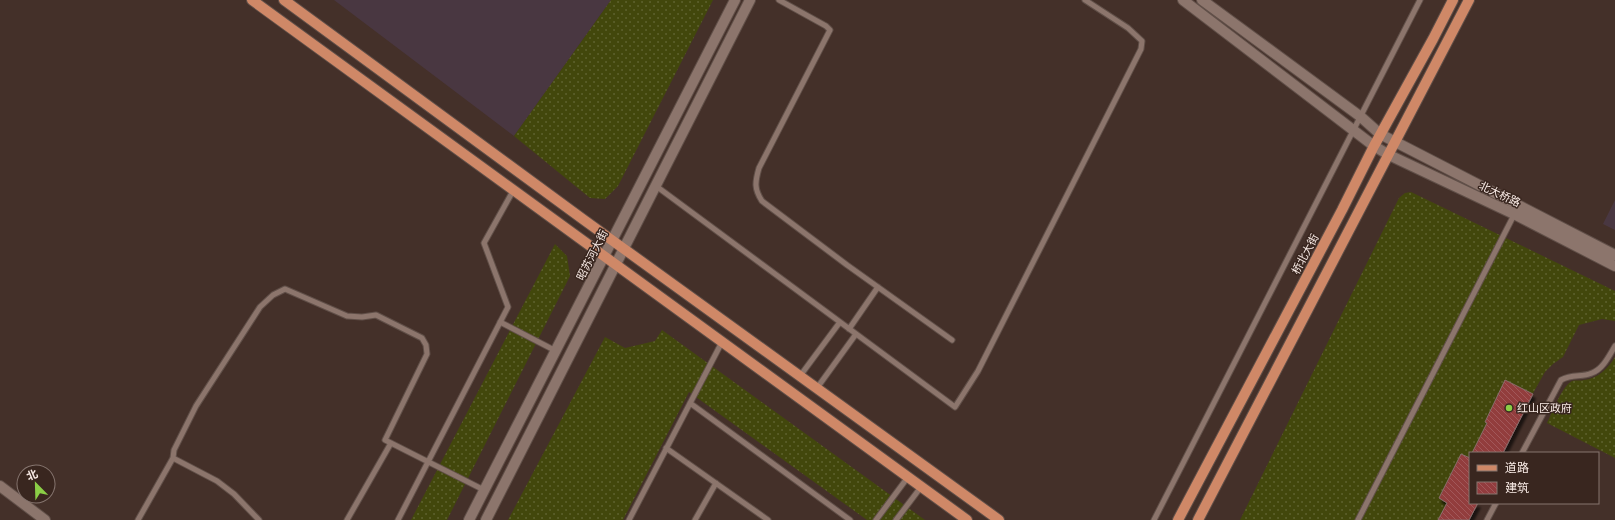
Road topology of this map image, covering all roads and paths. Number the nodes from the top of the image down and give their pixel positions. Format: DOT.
graph roads {
  1 [pos="252,0"];
  2 [pos="284,0"];
  3 [pos="735,0"];
  4 [pos="750,0"];
  5 [pos="779,0"];
  6 [pos="1085,0"];
  7 [pos="1183,0"];
  8 [pos="1202,0"];
  9 [pos="1420,0"];
  10 [pos="1453,0"];
  11 [pos="1469,0"];
  12 [pos="1361,117"];
  13 [pos="1354,131"];
  14 [pos="1380,134"];
  15 [pos="1395,142"];
  16 [pos="1374,146"];
  17 [pos="1389,155"];
  18 [pos="656,186"];
  19 [pos="513,191"];
  20 [pos="1516,209"];
  21 [pos="613,241"];
  22 [pos="624,249"];
  23 [pos="1615,255"];
  24 [pos="604,257"];
  25 [pos="616,265"];
  26 [pos="1615,266"];
  27 [pos="878,287"];
  28 [pos="500,322"];
  29 [pos="840,322"];
  30 [pos="849,329"];
  31 [pos="856,334"];
  32 [pos="952,340"];
  33 [pos="722,342"];
  34 [pos="1615,346"];
  35 [pos="556,351"];
  36 [pos="800,376"];
  37 [pos="817,388"];
  38 [pos="690,403"];
  39 [pos="391,443"];
  40 [pos="666,448"];
  41 [pos="1523,452"];
  42 [pos="173,458"];
  43 [pos="428,462"];
  44 [pos="908,477"];
  45 [pos="716,483"];
  46 [pos="0,486"];
  47 [pos="921,487"];
  48 [pos="484,490"];
  49 [pos="1495,504"];
  50 [pos="45,520"];
  51 [pos="138,520"];
  52 [pos="259,520"];
  53 [pos="347,520"];
  54 [pos="398,520"];
  55 [pos="469,520"];
  56 [pos="486,520"];
  57 [pos="629,520"];
  58 [pos="695,520"];
  59 [pos="768,520"];
  60 [pos="850,520"];
  61 [pos="876,520"];
  62 [pos="896,520"];
  63 [pos="967,520"];
  64 [pos="999,520"];
  65 [pos="1154,520"];
  66 [pos="1178,520"];
  67 [pos="1198,520"];
  68 [pos="1358,520"];
  69 [pos="1487,520"];
  1 -- 19 [label="main road"];
  2 -- 21 [label="main road"];
  3 -- 21 [label="street, 昭苏河大街"];
  4 -- 18 [label="street"];
  5 -- 27 [label="lane"];
  6 -- 31 [label="lane"];
  7 -- 13 [label="street, 北大桥路"];
  8 -- 12 [label="street, 北大桥路"];
  9 -- 12 [label="lane"];
  10 -- 14 [label="main road, 桥北大街"];
  11 -- 15 [label="main road"];
  12 -- 13 [label="lane"];
  12 -- 14 [label="street, 北大桥路"];
  13 -- 16 [label="street, 北大桥路"];
  13 -- 65 [label="lane"];
  14 -- 15 [label="street, 北大桥路"];
  14 -- 16 [label="main road, 桥北大街"];
  15 -- 17 [label="main road"];
  15 -- 20 [label="street, 北大桥路"];
  16 -- 17 [label="street, 北大桥路"];
  16 -- 66 [label="main road, 桥北大街"];
  17 -- 20 [label="street, 北大桥路"];
  17 -- 67 [label="main road"];
  18 -- 22 [label="street"];
  18 -- 29 [label="lane"];
  19 -- 24 [label="main road"];
  19 -- 28 [label="lane"];
  20 -- 23 [label="street, 北大桥路"];
  20 -- 26 [label="street, 北大桥路"];
  20 -- 68 [label="lane"];
  21 -- 22 [label="main road"];
  21 -- 24 [label="street, 昭苏河大街"];
  22 -- 25 [label="street"];
  22 -- 36 [label="main road"];
  24 -- 25 [label="main road"];
  24 -- 35 [label="street, 昭苏河大街"];
  25 -- 33 [label="main road"];
  25 -- 56 [label="street"];
  27 -- 30 [label="lane"];
  27 -- 32 [label="lane"];
  28 -- 35 [label="lane"];
  28 -- 43 [label="lane"];
  29 -- 30 [label="lane"];
  29 -- 36 [label="lane"];
  30 -- 31 [label="lane"];
  31 -- 37 [label="lane"];
  33 -- 38 [label="lane"];
  33 -- 44 [label="main road"];
  34 -- 41 [label="lane"];
  35 -- 48 [label="street, 昭苏河大街"];
  36 -- 37 [label="main road"];
  37 -- 64 [label="main road"];
  38 -- 40 [label="lane"];
  38 -- 60 [label="lane"];
  39 -- 42 [label="lane"];
  39 -- 43 [label="lane"];
  39 -- 53 [label="lane"];
  40 -- 45 [label="lane"];
  40 -- 57 [label="lane"];
  42 -- 51 [label="lane"];
  42 -- 52 [label="lane"];
  43 -- 48 [label="lane"];
  43 -- 54 [label="lane"];
  44 -- 47 [label="main road"];
  44 -- 61 [label="lane"];
  45 -- 58 [label="lane"];
  45 -- 59 [label="lane"];
  46 -- 50 [label="street"];
  47 -- 62 [label="lane"];
  47 -- 63 [label="main road"];
  48 -- 55 [label="street, 昭苏河大街"];
  49 -- 69 [label="lane"];
}
